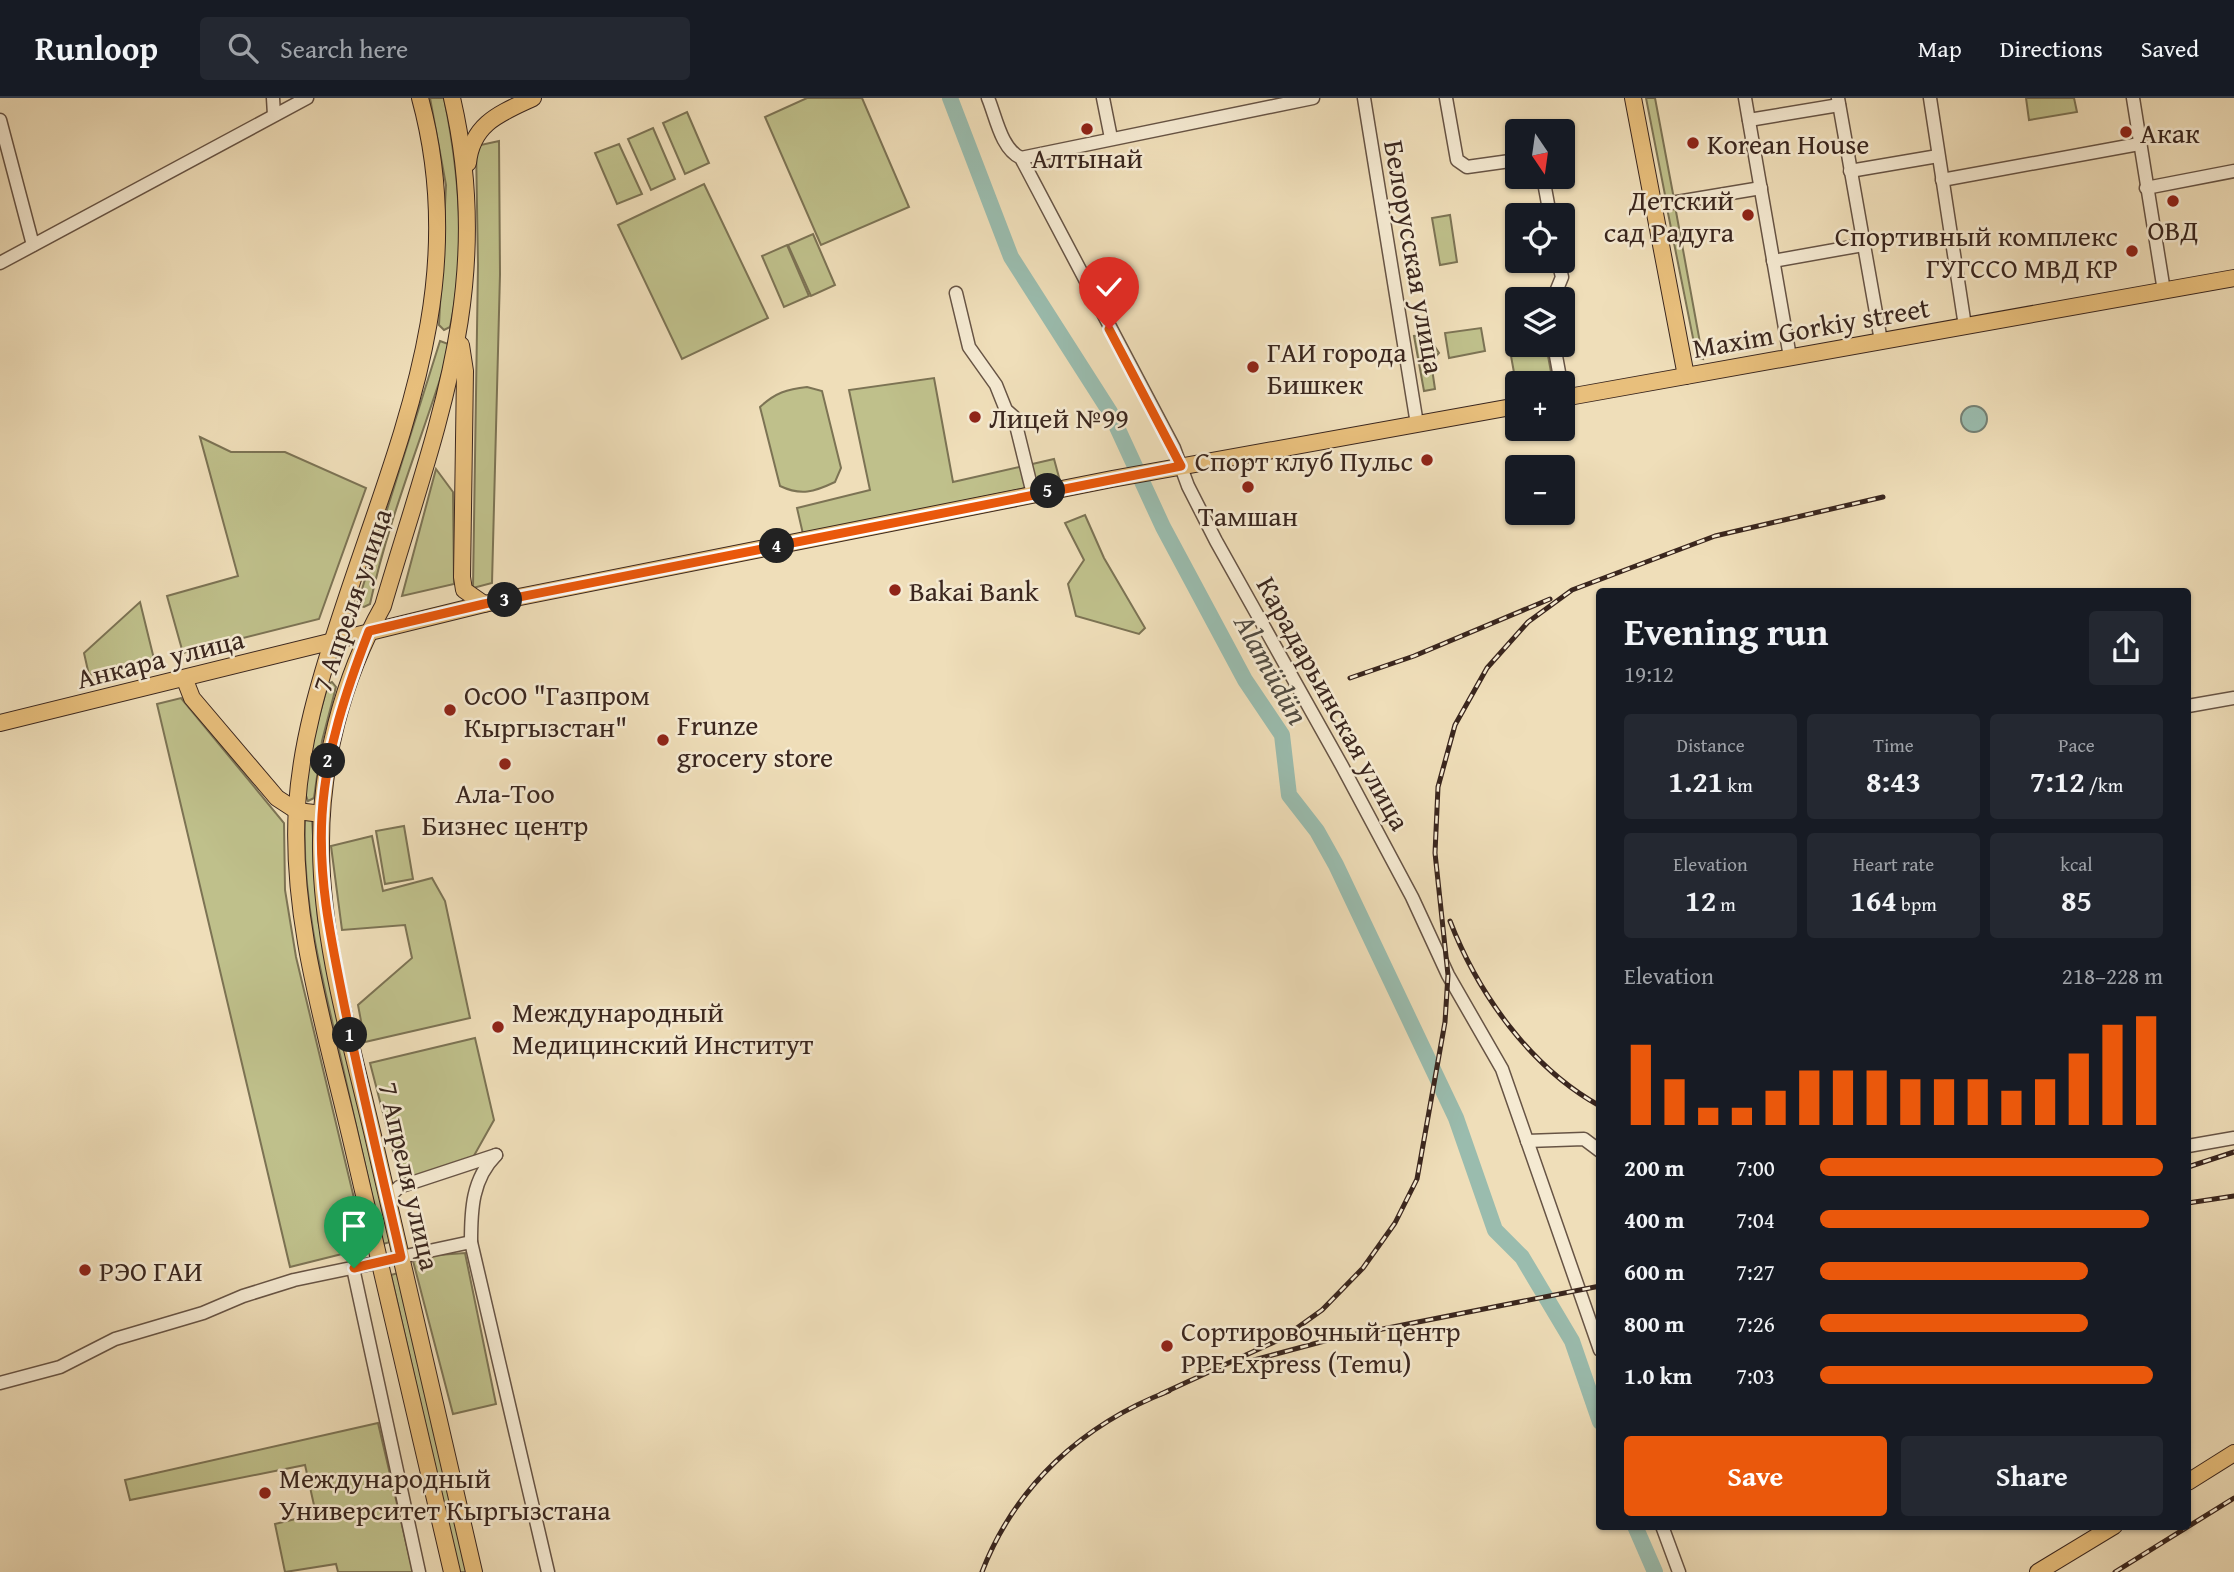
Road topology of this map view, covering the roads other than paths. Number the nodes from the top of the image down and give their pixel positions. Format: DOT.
graph roads {
  1 [pos="273,98"];
  2 [pos="307,98"];
  3 [pos="420,98"];
  4 [pos="533,98"];
  5 [pos="988,98"];
  6 [pos="1103,98"];
  7 [pos="1313,98"];
  8 [pos="1364,98"];
  9 [pos="1446,98"];
  10 [pos="1633,98"];
  11 [pos="1745,98"];
  12 [pos="1930,98"];
  13 [pos="2133,98"];
  14 [pos="452,100"];
  15 [pos="1838,102"];
  16 [pos="274,115"];
  17 [pos="489,119"];
  18 [pos="0,120"];
  19 [pos="1749,120"];
  20 [pos="2,138"];
  21 [pos="1111,138"];
  22 [pos="2140,144"];
  23 [pos="1938,156"];
  24 [pos="1021,158"];
  25 [pos="1505,162"];
  26 [pos="1850,171"];
  27 [pos="2234,171"];
  28 [pos="1942,180"];
  29 [pos="466,186"];
  30 [pos="1761,188"];
  31 [pos="2146,188"];
  32 [pos="1653,206"];
  33 [pos="33,245"];
  34 [pos="1863,245"];
  35 [pos="1773,261"];
  36 [pos="0,263"];
  37 [pos="2234,278"];
  38 [pos="2164,291"];
  39 [pos="956,293"];
  40 [pos="1965,326"];
  41 [pos="429,334"];
  42 [pos="460,336"];
  43 [pos="1881,341"];
  44 [pos="1790,357"];
  45 [pos="1686,376"];
  46 [pos="1575,391"];
  47 [pos="1505,408"];
  48 [pos="1417,424"];
  49 [pos="1181,466"];
  50 [pos="1033,494"];
  51 [pos="484,604"];
  52 [pos="369,631"];
  53 [pos="332,640"];
  54 [pos="185,680"];
  55 [pos="2234,698"];
  56 [pos="2191,705"];
  57 [pos="0,723"];
  58 [pos="297,810"];
  59 [pos="322,814"];
  60 [pos="2234,1138"];
  61 [pos="1527,1140"];
  62 [pos="2191,1145"];
  63 [pos="1596,1148"];
  64 [pos="388,1198"];
  65 [pos="471,1242"];
  66 [pos="401,1257"];
  67 [pos="380,1262"];
  68 [pos="354,1268"];
  69 [pos="1596,1338"];
  70 [pos="0,1383"];
  71 [pos="2234,1453"];
  72 [pos="2191,1480"];
  73 [pos="1663,1530"];
  74 [pos="2107,1530"];
  75 [pos="419,1572"];
  76 [pos="452,1572"];
  77 [pos="474,1572"];
  78 [pos="548,1572"];
  79 [pos="1679,1572"];
  80 [pos="2038,1572"];
  1 -- 16 [label="street"];
  2 -- 16 [label="street"];
  3 -- 41 [label="main road, 7 Апреля улица"];
  4 -- 17 [label="main road"];
  5 -- 24 [label="street, Карадарьинская улица"];
  6 -- 21 [label="street"];
  7 -- 21 [label="street"];
  8 -- 48 [label="street, Белорусская улица"];
  9 -- 25 [label="street"];
  10 -- 32 [label="main road"];
  11 -- 19 [label="street"];
  12 -- 23 [label="street"];
  13 -- 22 [label="street"];
  14 -- 17 [label="main road"];
  14 -- 29 [label="main road, 7 Апреля улица"];
  15 -- 19 [label="street"];
  15 -- 26 [label="street"];
  16 -- 33 [label="street"];
  17 -- 29 [label="main road"];
  18 -- 20 [label="street"];
  19 -- 30 [label="street"];
  20 -- 33 [label="street"];
  21 -- 24 [label="street"];
  22 -- 28 [label="street"];
  22 -- 31 [label="street"];
  23 -- 26 [label="street"];
  23 -- 28 [label="street"];
  24 -- 49 [label="street, Карадарьинская улица"];
  26 -- 34 [label="street"];
  27 -- 31 [label="street"];
  28 -- 40 [label="street"];
  29 -- 42 [label="main road, 7 Апреля улица"];
  30 -- 32 [label="street"];
  30 -- 35 [label="street"];
  31 -- 38 [label="street"];
  32 -- 45 [label="main road"];
  33 -- 36 [label="street"];
  34 -- 35 [label="street"];
  34 -- 43 [label="street"];
  35 -- 44 [label="street"];
  37 -- 38 [label="main road, Maxim Gorkiy street"];
  38 -- 40 [label="main road, Maxim Gorkiy street"];
  39 -- 50 [label="street"];
  40 -- 43 [label="main road, Maxim Gorkiy street"];
  41 -- 42 [label="main road"];
  41 -- 53 [label="main road, 7 Апреля улица"];
  42 -- 51 [label="main road"];
  42 -- 52 [label="main road, 7 Апреля улица"];
  43 -- 44 [label="main road, Maxim Gorkiy street"];
  44 -- 45 [label="main road, Maxim Gorkiy street"];
  45 -- 46 [label="main road, Maxim Gorkiy street"];
  47 -- 48 [label="main road"];
  48 -- 49 [label="main road"];
  49 -- 50 [label="main road, Анкара улица"];
  49 -- 61 [label="street, Карадарьинская улица"];
  50 -- 51 [label="main road, Анкара улица"];
  51 -- 52 [label="main road, Анкара улица"];
  52 -- 53 [label="main road, Анкара улица"];
  52 -- 59 [label="main road, 7 Апреля улица"];
  53 -- 54 [label="main road, Анкара улица"];
  53 -- 58 [label="main road, 7 Апреля улица"];
  54 -- 57 [label="main road, Анкара улица"];
  54 -- 58 [label="main road"];
  55 -- 56 [label="street"];
  58 -- 59 [label="main road"];
  58 -- 67 [label="main road, 7 Апреля улица"];
  59 -- 64 [label="main road, 7 Апреля улица"];
  60 -- 62 [label="street"];
  61 -- 63 [label="street"];
  61 -- 69 [label="street, Карадарьинская улица"];
  64 -- 65 [label="street"];
  64 -- 66 [label="main road, 7 Апреля улица"];
  65 -- 66 [label="street"];
  65 -- 78 [label="street"];
  66 -- 67 [label="main road"];
  66 -- 77 [label="main road, 7 Апреля улица"];
  67 -- 68 [label="street"];
  67 -- 76 [label="main road, 7 Апреля улица"];
  68 -- 70 [label="street"];
  68 -- 75 [label="street"];
  71 -- 72 [label="main road"];
  73 -- 79 [label="street"];
  74 -- 80 [label="main road"];
}
